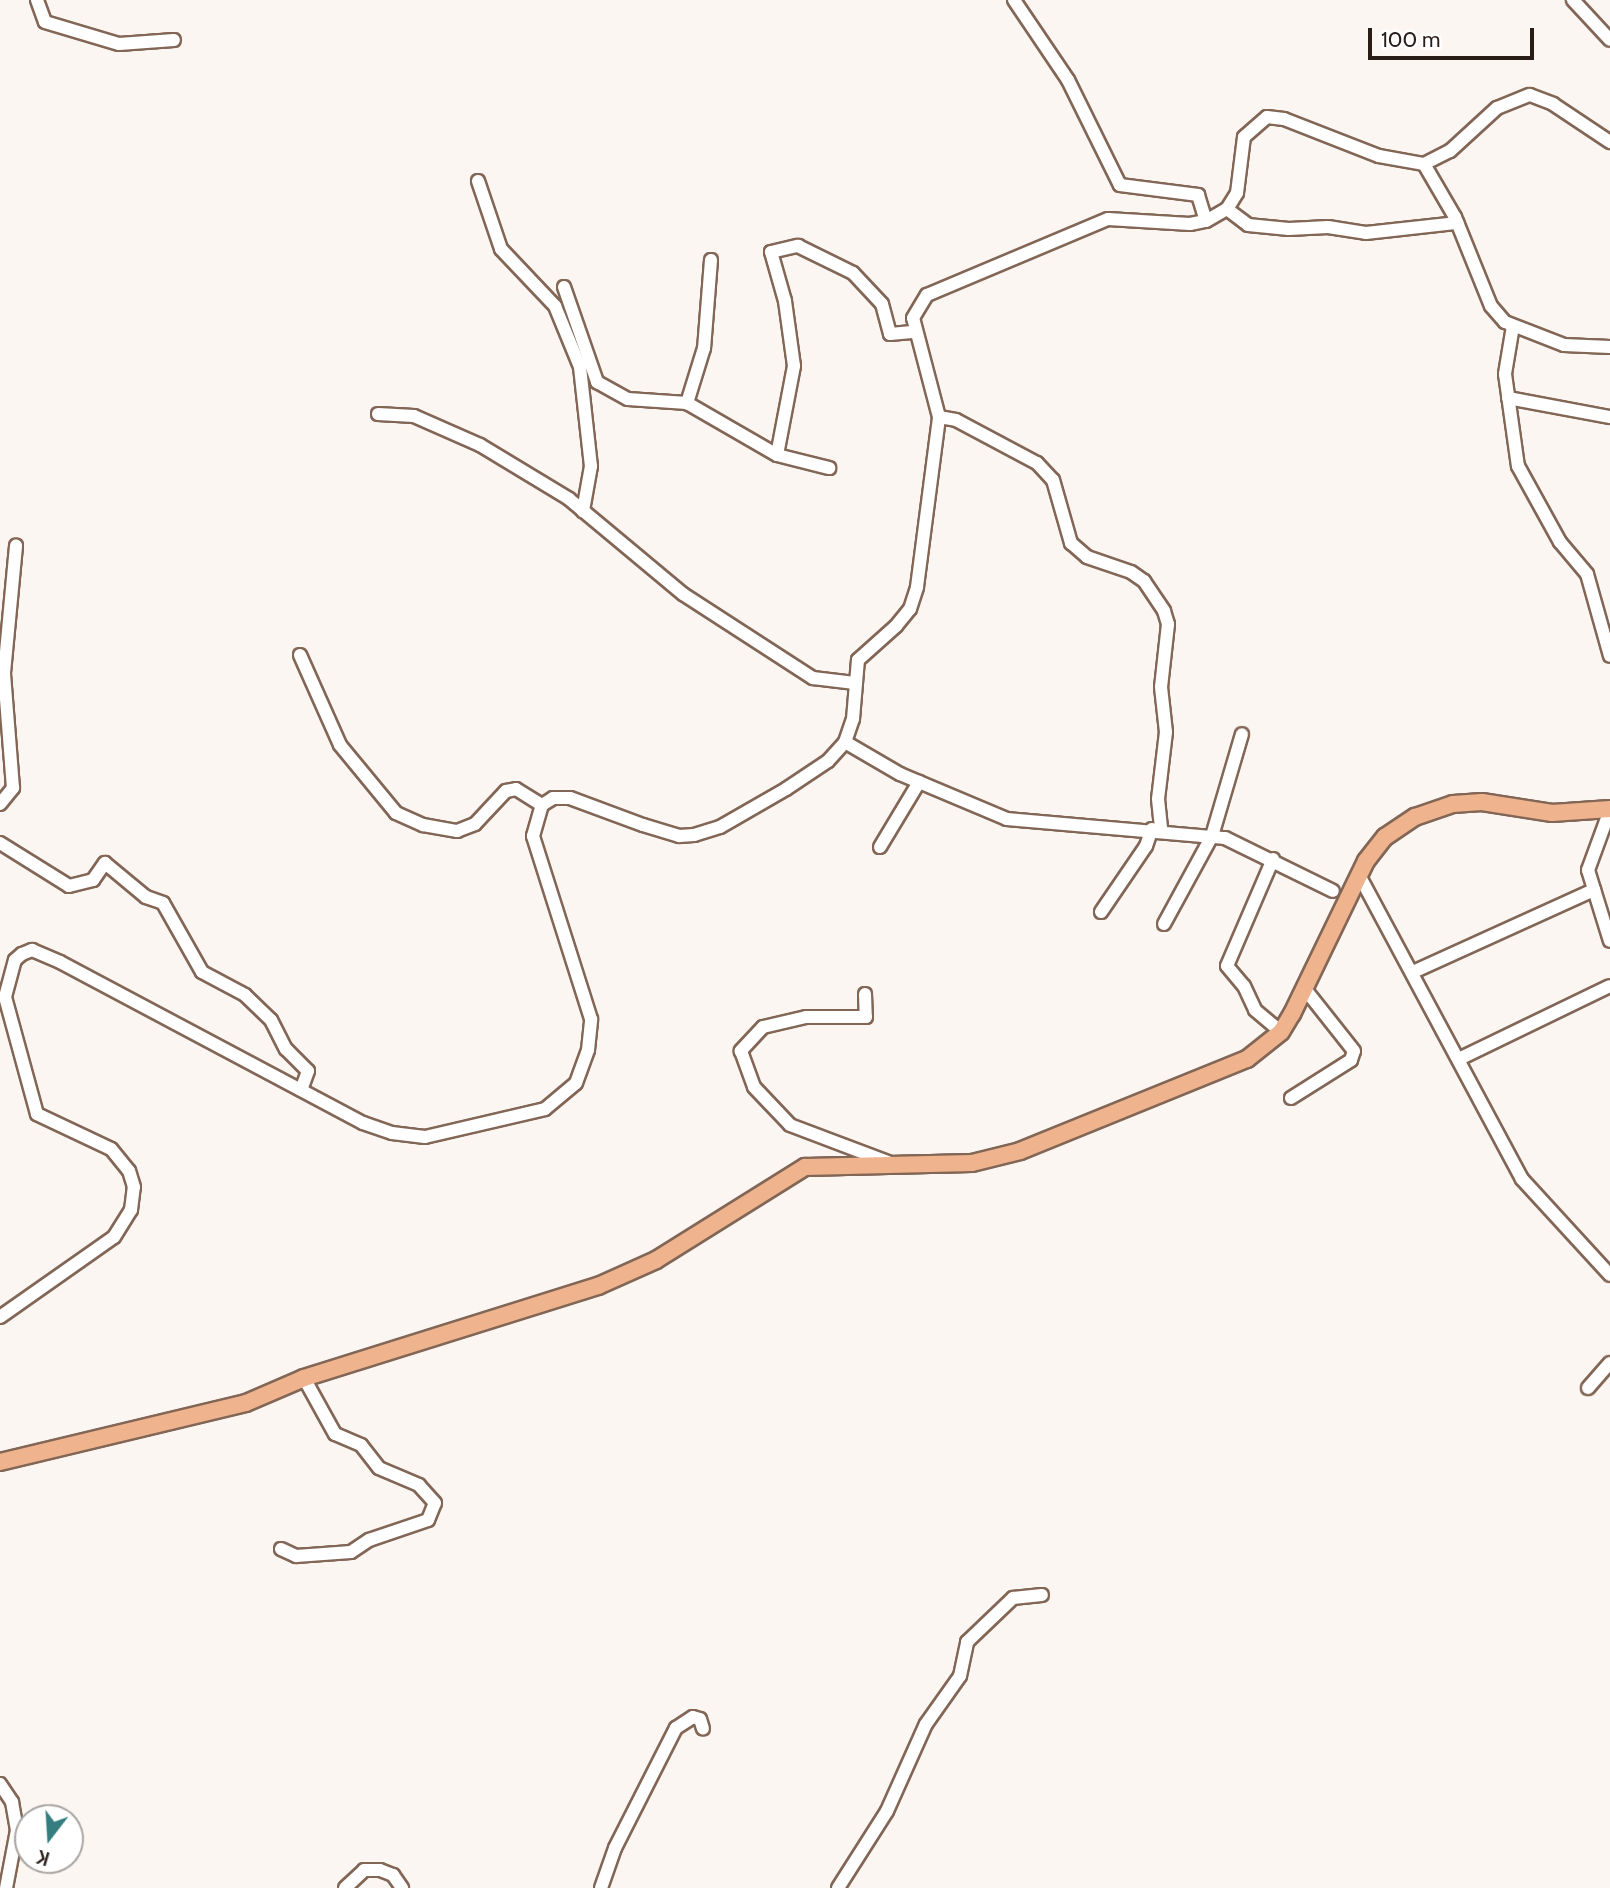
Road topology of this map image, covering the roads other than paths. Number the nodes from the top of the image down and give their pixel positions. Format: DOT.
graph roads {
  1 [pos="37,0"];
  2 [pos="1573,0"];
  3 [pos="1018,3"];
  4 [pos="174,40"];
  5 [pos="1610,40"];
  6 [pos="1610,142"];
  7 [pos="1424,164"];
  8 [pos="478,181"];
  9 [pos="1227,209"];
  10 [pos="1206,220"];
  11 [pos="1457,223"];
  12 [pos="711,260"];
  13 [pos="564,287"];
  14 [pos="1513,326"];
  15 [pos="915,332"];
  16 [pos="1610,347"];
  17 [pos="1508,398"];
  18 [pos="687,402"];
  19 [pos="378,414"];
  20 [pos="939,417"];
  21 [pos="1610,417"];
  22 [pos="777,455"];
  23 [pos="829,468"];
  24 [pos="583,511"];
  25 [pos="16,545"];
  26 [pos="300,655"];
  27 [pos="1610,656"];
  28 [pos="855,683"];
  29 [pos="1242,734"];
  30 [pos="845,742"];
  31 [pos="919,782"];
  32 [pos="0,804"];
  33 [pos="542,806"];
  34 [pos="1610,809"];
  35 [pos="1157,829"];
  36 [pos="1212,836"];
  37 [pos="0,843"];
  38 [pos="880,847"];
  39 [pos="1273,859"];
  40 [pos="1359,875"];
  41 [pos="1594,890"];
  42 [pos="1333,891"];
  43 [pos="1101,912"];
  44 [pos="1164,924"];
  45 [pos="1610,941"];
  46 [pos="1413,972"];
  47 [pos="1610,986"];
  48 [pos="1304,988"];
  49 [pos="864,995"];
  50 [pos="1281,1032"];
  51 [pos="1461,1058"];
  52 [pos="301,1090"];
  53 [pos="1291,1098"];
  54 [pos="898,1166"];
  55 [pos="1610,1275"];
  56 [pos="0,1317"];
  57 [pos="1610,1363"];
  58 [pos="304,1378"];
  59 [pos="1588,1388"];
  60 [pos="0,1462"];
  61 [pos="281,1549"];
  62 [pos="1042,1595"];
  63 [pos="703,1729"];
  64 [pos="0,1784"];
  65 [pos="6,1888"];
  66 [pos="345,1888"];
  67 [pos="402,1888"];
  68 [pos="601,1888"];
  69 [pos="838,1888"];
  1 -- 4 [label="street"];
  2 -- 5 [label="street"];
  3 -- 10 [label="street"];
  6 -- 7 [label="street"];
  7 -- 9 [label="street"];
  7 -- 11 [label="street"];
  8 -- 24 [label="street"];
  9 -- 10 [label="street"];
  9 -- 11 [label="street"];
  10 -- 15 [label="street"];
  11 -- 14 [label="street"];
  12 -- 18 [label="street"];
  13 -- 18 [label="street"];
  14 -- 16 [label="street"];
  14 -- 17 [label="street"];
  15 -- 20 [label="street"];
  15 -- 22 [label="street"];
  17 -- 21 [label="street"];
  17 -- 27 [label="street"];
  18 -- 22 [label="street"];
  19 -- 24 [label="street"];
  20 -- 28 [label="street"];
  20 -- 35 [label="street"];
  22 -- 23 [label="street"];
  24 -- 28 [label="street"];
  25 -- 32 [label="street"];
  26 -- 33 [label="street"];
  28 -- 30 [label="street"];
  29 -- 36 [label="street"];
  30 -- 31 [label="street"];
  30 -- 33 [label="street"];
  31 -- 35 [label="street"];
  31 -- 38 [label="street"];
  33 -- 52 [label="street"];
  34 -- 40 [label="main road"];
  34 -- 41 [label="street"];
  35 -- 36 [label="street"];
  35 -- 43 [label="street"];
  36 -- 39 [label="street"];
  36 -- 44 [label="street"];
  37 -- 52 [label="street"];
  39 -- 42 [label="street"];
  39 -- 50 [label="street"];
  40 -- 46 [label="street"];
  40 -- 48 [label="main road"];
  41 -- 45 [label="street"];
  41 -- 46 [label="street"];
  46 -- 51 [label="street"];
  47 -- 51 [label="street"];
  48 -- 50 [label="main road"];
  48 -- 53 [label="street"];
  49 -- 54 [label="street"];
  50 -- 54 [label="main road"];
  51 -- 55 [label="street"];
  52 -- 56 [label="street"];
  54 -- 58 [label="main road"];
  57 -- 59 [label="street"];
  58 -- 60 [label="main road"];
  58 -- 61 [label="street"];
  62 -- 69 [label="street"];
  63 -- 68 [label="street"];
  64 -- 65 [label="street"];
  66 -- 67 [label="street"];
}
